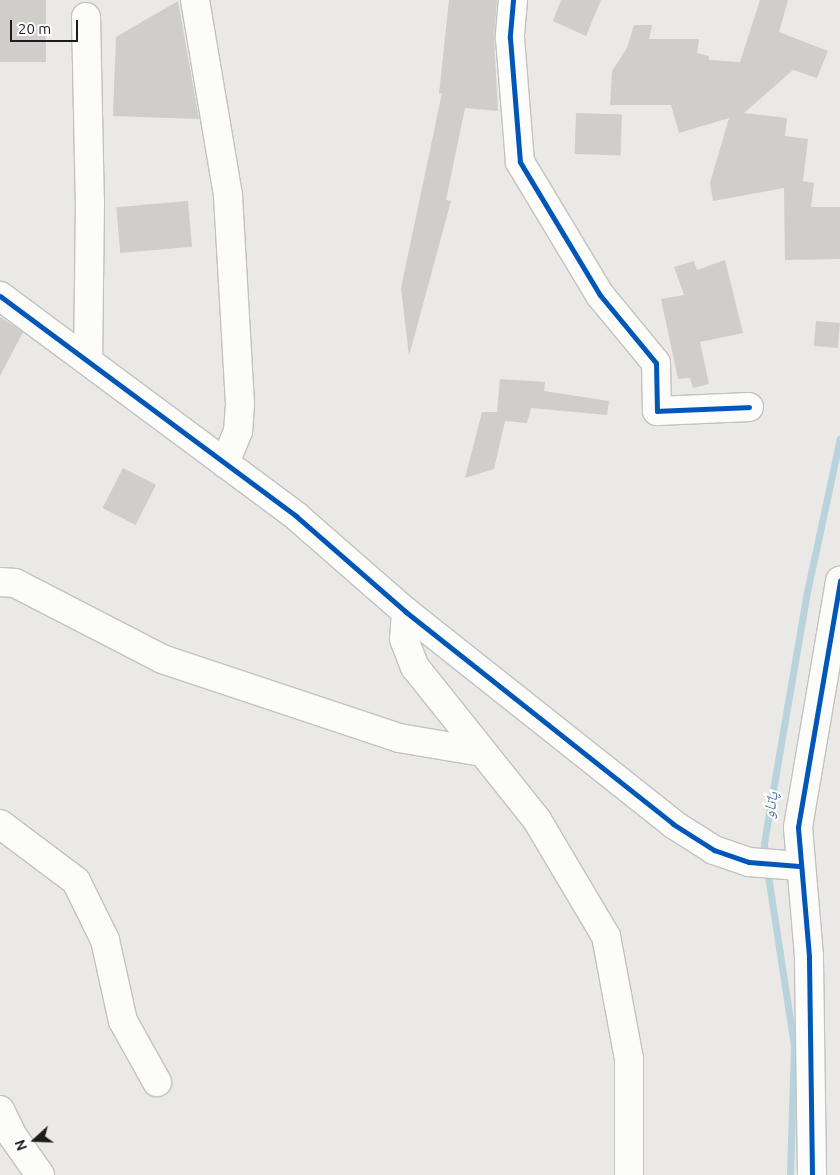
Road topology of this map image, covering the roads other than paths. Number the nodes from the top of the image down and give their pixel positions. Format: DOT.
graph roads {
  1 [pos="195,0"];
  2 [pos="513,0"];
  3 [pos="86,17"];
  4 [pos="0,296"];
  5 [pos="88,361"];
  6 [pos="749,407"];
  7 [pos="225,463"];
  8 [pos="840,581"];
  9 [pos="0,582"];
  10 [pos="406,612"];
  11 [pos="482,752"];
  12 [pos="2,828"];
  13 [pos="774,865"];
  14 [pos="156,1082"];
  15 [pos="0,1110"];
  16 [pos="6,1139"];
  17 [pos="40,1175"];
  18 [pos="629,1175"];
  19 [pos="812,1175"];
  1 -- 7 [label="street"];
  2 -- 6 [label="street"];
  3 -- 5 [label="street"];
  4 -- 5 [label="street"];
  5 -- 7 [label="street"];
  7 -- 10 [label="street"];
  8 -- 13 [label="street"];
  9 -- 11 [label="street"];
  10 -- 11 [label="street"];
  10 -- 13 [label="street"];
  11 -- 18 [label="street"];
  12 -- 14 [label="street"];
  13 -- 19 [label="street"];
  15 -- 16 [label="street"];
  16 -- 17 [label="street"];
}
